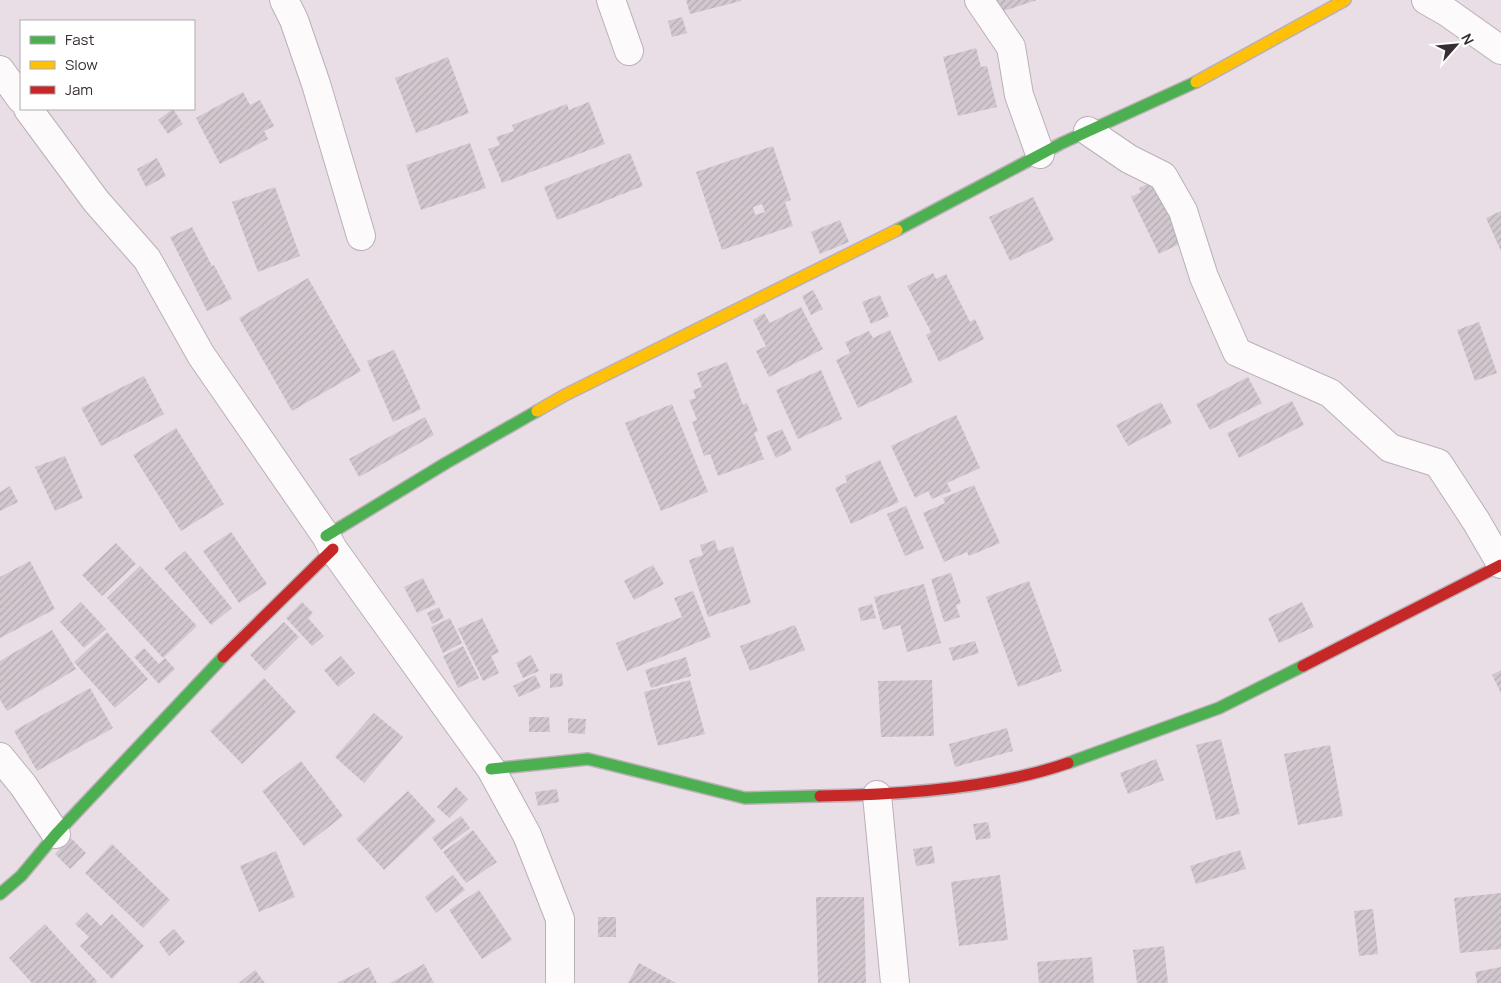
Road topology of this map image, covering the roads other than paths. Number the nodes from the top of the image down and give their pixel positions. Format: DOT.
graph roads {
  1 [pos="284,0"];
  2 [pos="611,0"];
  3 [pos="979,0"];
  4 [pos="1345,0"];
  5 [pos="1426,0"];
  6 [pos="1501,50"];
  7 [pos="629,51"];
  8 [pos="0,70"];
  9 [pos="20,98"];
  10 [pos="29,110"];
  11 [pos="1088,131"];
  12 [pos="1040,154"];
  13 [pos="361,236"];
  14 [pos="330,542"];
  15 [pos="1501,564"];
  16 [pos="0,757"];
  17 [pos="491,769"];
  18 [pos="876,795"];
  19 [pos="56,834"];
  20 [pos="0,894"];
  21 [pos="560,983"];
  22 [pos="895,983"];
  1 -- 13 [label="street"];
  2 -- 7 [label="street"];
  3 -- 12 [label="street"];
  4 -- 11 [label="street"];
  5 -- 6 [label="street"];
  8 -- 9 [label="street"];
  10 -- 14 [label="street"];
  11 -- 12 [label="street"];
  11 -- 15 [label="street"];
  12 -- 14 [label="street"];
  14 -- 17 [label="street"];
  14 -- 19 [label="street"];
  15 -- 18 [label="street"];
  16 -- 19 [label="street"];
  17 -- 18 [label="street"];
  17 -- 21 [label="street"];
  18 -- 22 [label="street"];
  19 -- 20 [label="street"];
}
